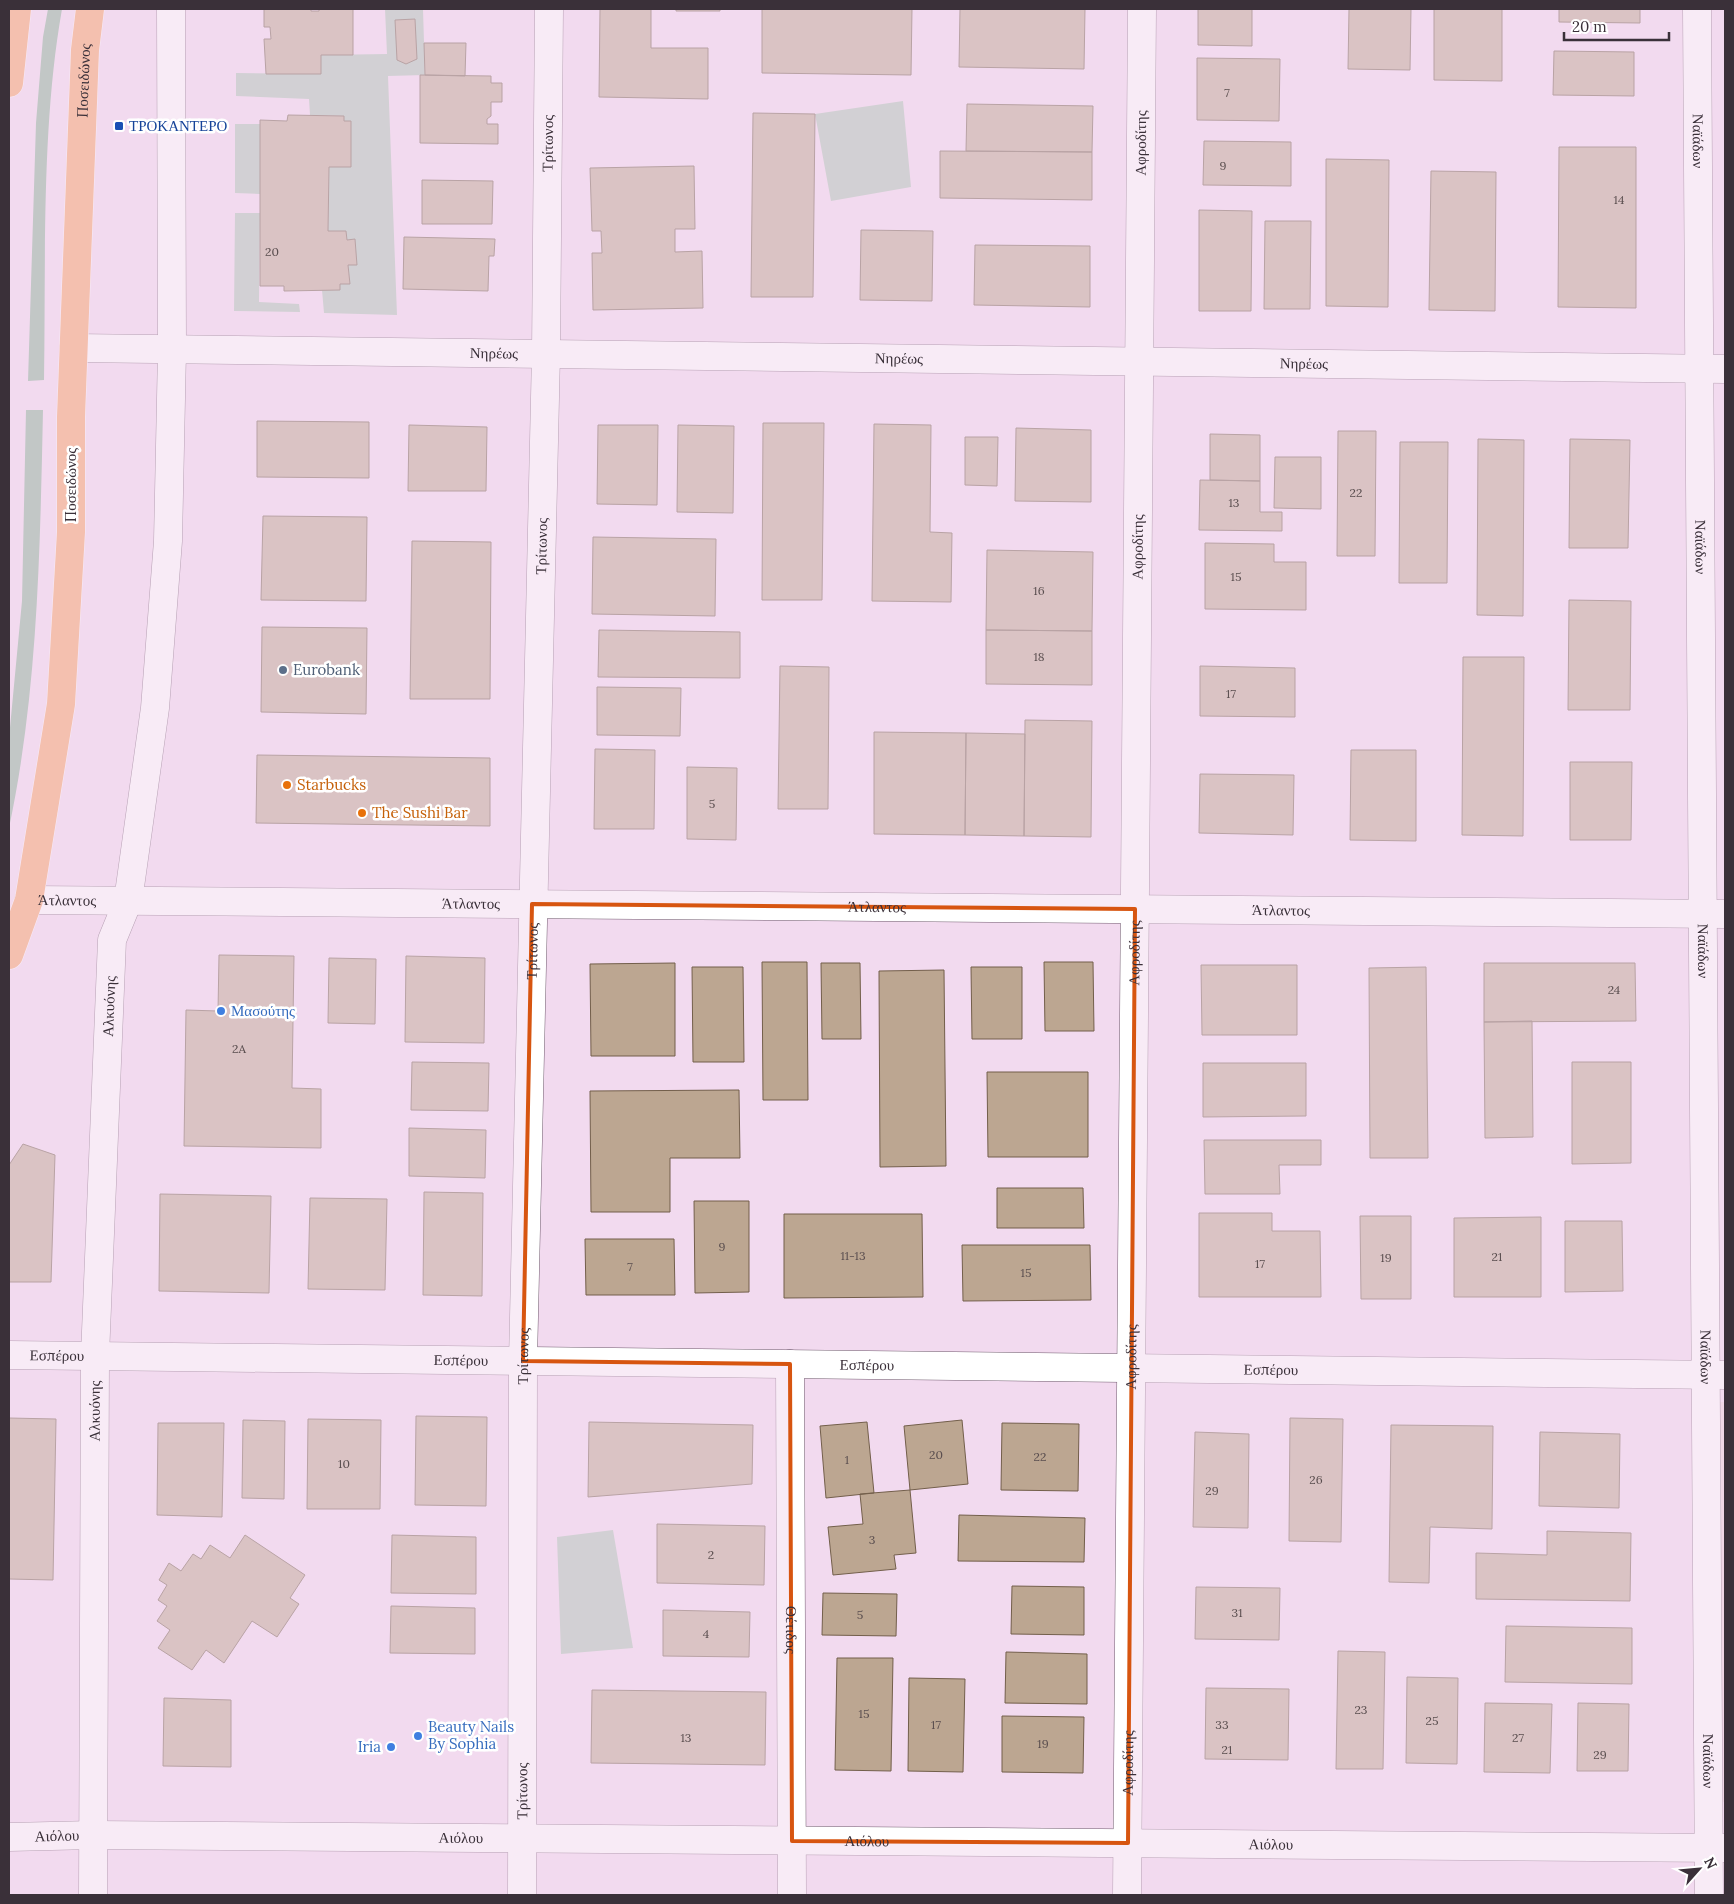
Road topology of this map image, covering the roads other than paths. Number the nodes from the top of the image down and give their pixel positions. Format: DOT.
graph roads {
  1 [pos="17,9"];
  2 [pos="90,9"];
  3 [pos="171,9"];
  4 [pos="549,9"];
  5 [pos="1142,9"];
  6 [pos="1697,9"];
  7 [pos="9,74"];
  8 [pos="9,83"];
  9 [pos="74,348"];
  10 [pos="172,351"];
  11 [pos="546,354"];
  12 [pos="1139,361"];
  13 [pos="1712,368"];
  14 [pos="29,900"];
  15 [pos="128,901"];
  16 [pos="532,904"];
  17 [pos="1135,909"];
  18 [pos="1714,914"];
  19 [pos="9,955"];
  20 [pos="9,1355"];
  21 [pos="95,1356"];
  22 [pos="523,1361"];
  23 [pos="790,1364"];
  24 [pos="1131,1368"];
  25 [pos="1715,1375"];
  26 [pos="93,1835"];
  27 [pos="9,1836"];
  28 [pos="521,1838"];
  29 [pos="792,1840"];
  30 [pos="1128,1843"];
  31 [pos="1717,1848"];
  32 [pos="93,1895"];
  33 [pos="522,1895"];
  34 [pos="792,1895"];
  35 [pos="1127,1895"];
  36 [pos="1709,1895"];
  1 -- 7 [label="highway"];
  2 -- 9 [label="highway, Ποσειδώνος"];
  3 -- 10 [label="street"];
  4 -- 11 [label="street, Τρίτωνος"];
  5 -- 12 [label="street, Αφροδίτης"];
  6 -- 13 [label="street, Ναϊάδων"];
  7 -- 8 [label="highway"];
  9 -- 10 [label="street, Νηρέως"];
  9 -- 14 [label="highway, Ποσειδώνος"];
  10 -- 11 [label="street, Νηρέως"];
  10 -- 15 [label="street"];
  11 -- 12 [label="street, Νηρέως"];
  11 -- 16 [label="street, Τρίτωνος"];
  12 -- 13 [label="street, Νηρέως"];
  12 -- 17 [label="street, Αφροδίτης"];
  13 -- 18 [label="street, Ναϊάδων"];
  14 -- 15 [label="street, Άτλαντος"];
  14 -- 19 [label="highway, Ποσειδώνος"];
  15 -- 16 [label="street, Άτλαντος"];
  15 -- 21 [label="street, Αλκυόνης"];
  16 -- 17 [label="street, Άτλαντος"];
  16 -- 22 [label="street, Τρίτωνος"];
  17 -- 18 [label="street, Άτλαντος"];
  17 -- 24 [label="street, Αφροδίτης"];
  18 -- 25 [label="street, Ναϊάδων"];
  20 -- 21 [label="street, Εσπέρου"];
  21 -- 22 [label="street, Εσπέρου"];
  21 -- 26 [label="street, Αλκυόνης"];
  22 -- 23 [label="street, Εσπέρου"];
  22 -- 28 [label="street, Τρίτωνος"];
  23 -- 24 [label="street, Εσπέρου"];
  23 -- 29 [label="street, Θέτιδος"];
  24 -- 25 [label="street, Εσπέρου"];
  24 -- 30 [label="street, Αφροδίτης"];
  25 -- 31 [label="street, Ναϊάδων"];
  26 -- 27 [label="street, Αιόλου"];
  26 -- 28 [label="street, Αιόλου"];
  26 -- 32 [label="street, Αλκυόνης"];
  28 -- 29 [label="street, Αιόλου"];
  28 -- 33 [label="street, Τρίτωνος"];
  29 -- 30 [label="street, Αιόλου"];
  29 -- 34 [label="street, Θέτιδος"];
  30 -- 31 [label="street, Αιόλου"];
  30 -- 35 [label="street, Αφροδίτης"];
  31 -- 36 [label="street, Ναϊάδων"];
}
